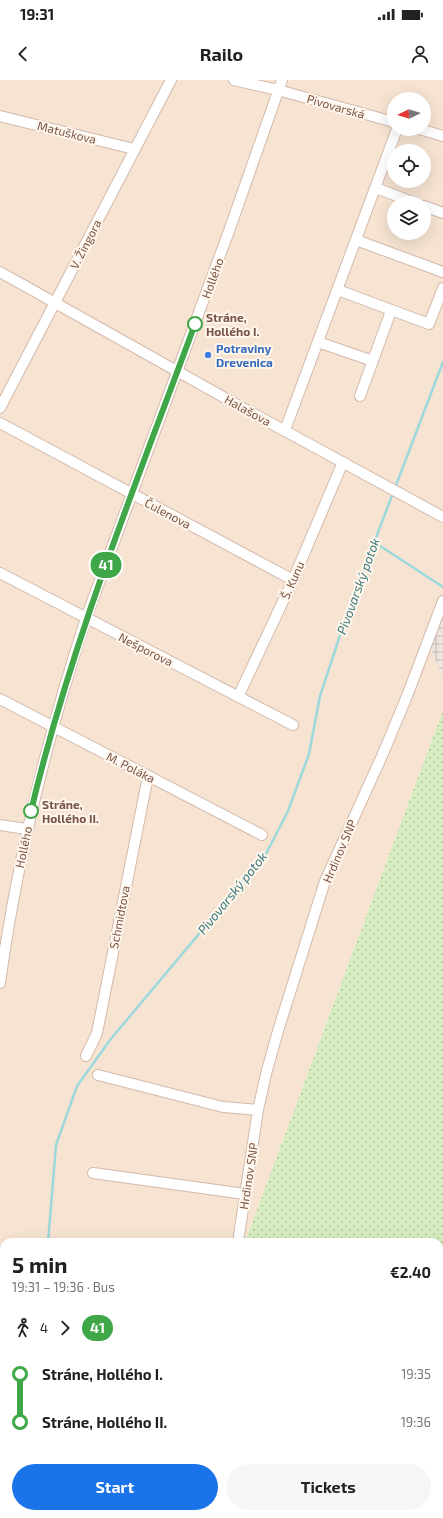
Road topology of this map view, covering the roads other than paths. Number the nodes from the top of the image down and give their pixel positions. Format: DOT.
graph roads {
  1 [pos="171,80"];
  2 [pos="234,80"];
  3 [pos="280,85"];
  4 [pos="0,116"];
  5 [pos="387,120"];
  6 [pos="431,132"];
  7 [pos="395,136"];
  8 [pos="443,136"];
  9 [pos="134,149"];
  10 [pos="376,188"];
  11 [pos="397,196"];
  12 [pos="431,209"];
  13 [pos="443,213"];
  14 [pos="356,240"];
  15 [pos="0,272"];
  16 [pos="443,272"];
  17 [pos="443,288"];
  18 [pos="338,290"];
  19 [pos="55,302"];
  20 [pos="391,311"];
  21 [pos="318,342"];
  22 [pos="373,361"];
  23 [pos="178,370"];
  24 [pos="360,396"];
  25 [pos="0,408"];
  26 [pos="0,423"];
  27 [pos="285,430"];
  28 [pos="343,462"];
  29 [pos="132,493"];
  30 [pos="443,517"];
  31 [pos="0,573"];
  32 [pos="293,580"];
  33 [pos="443,600"];
  34 [pos="86,618"];
  35 [pos="238,697"];
  36 [pos="0,699"];
  37 [pos="293,725"];
  38 [pos="52,726"];
  39 [pos="148,776"];
  40 [pos="0,825"];
  41 [pos="26,830"];
  42 [pos="262,835"];
  43 [pos="3,943"];
  44 [pos="0,983"];
  45 [pos="86,1056"];
  46 [pos="98,1075"];
  47 [pos="258,1110"];
  48 [pos="92,1173"];
  49 [pos="245,1194"];
  50 [pos="239,1238"];
  1 -- 9 [label="street, V. Žingora"];
  2 -- 3 [label="street, Pivovarská"];
  3 -- 5 [label="street, Pivovarská"];
  3 -- 23 [label="street, Hollého"];
  4 -- 9 [label="street, Matuškova"];
  6 -- 8 [label="street"];
  7 -- 10 [label="street"];
  9 -- 19 [label="street, V. Žingora"];
  10 -- 11 [label="street"];
  10 -- 14 [label="street"];
  12 -- 13 [label="street"];
  14 -- 16 [label="street"];
  14 -- 18 [label="street"];
  15 -- 19 [label="street, Halašova"];
  17 -- 20 [label="street"];
  18 -- 20 [label="street"];
  18 -- 21 [label="street"];
  19 -- 23 [label="street, Halašova"];
  19 -- 25 [label="street, V. Žingora"];
  20 -- 22 [label="street"];
  21 -- 22 [label="street"];
  21 -- 27 [label="street"];
  22 -- 24 [label="street"];
  23 -- 27 [label="street, Halašova"];
  23 -- 29 [label="street, Hollého"];
  26 -- 29 [label="street, Čulenova"];
  27 -- 28 [label="street, Halašova"];
  28 -- 30 [label="street, Halašova"];
  28 -- 32 [label="street, Š. Kunu"];
  29 -- 32 [label="street, Čulenova"];
  29 -- 34 [label="street, Hollého"];
  31 -- 34 [label="street, Nešporova"];
  32 -- 35 [label="street, Š. Kunu"];
  33 -- 47 [label="street, Hrdinov SNP"];
  34 -- 35 [label="street, Nešporova"];
  34 -- 38 [label="street, Hollého"];
  35 -- 37 [label="street, Nešporova"];
  36 -- 38 [label="street, M. Poláka"];
  38 -- 39 [label="street, M. Poláka"];
  38 -- 41 [label="street, Hollého"];
  39 -- 42 [label="street, M. Poláka"];
  39 -- 45 [label="street, Schmidtova"];
  40 -- 41 [label="street"];
  41 -- 43 [label="street, Hollého"];
  43 -- 44 [label="street, Hollého"];
  46 -- 47 [label="street"];
  47 -- 49 [label="street, Hrdinov SNP"];
  48 -- 49 [label="street"];
  49 -- 50 [label="street, Hrdinov SNP"];
}
